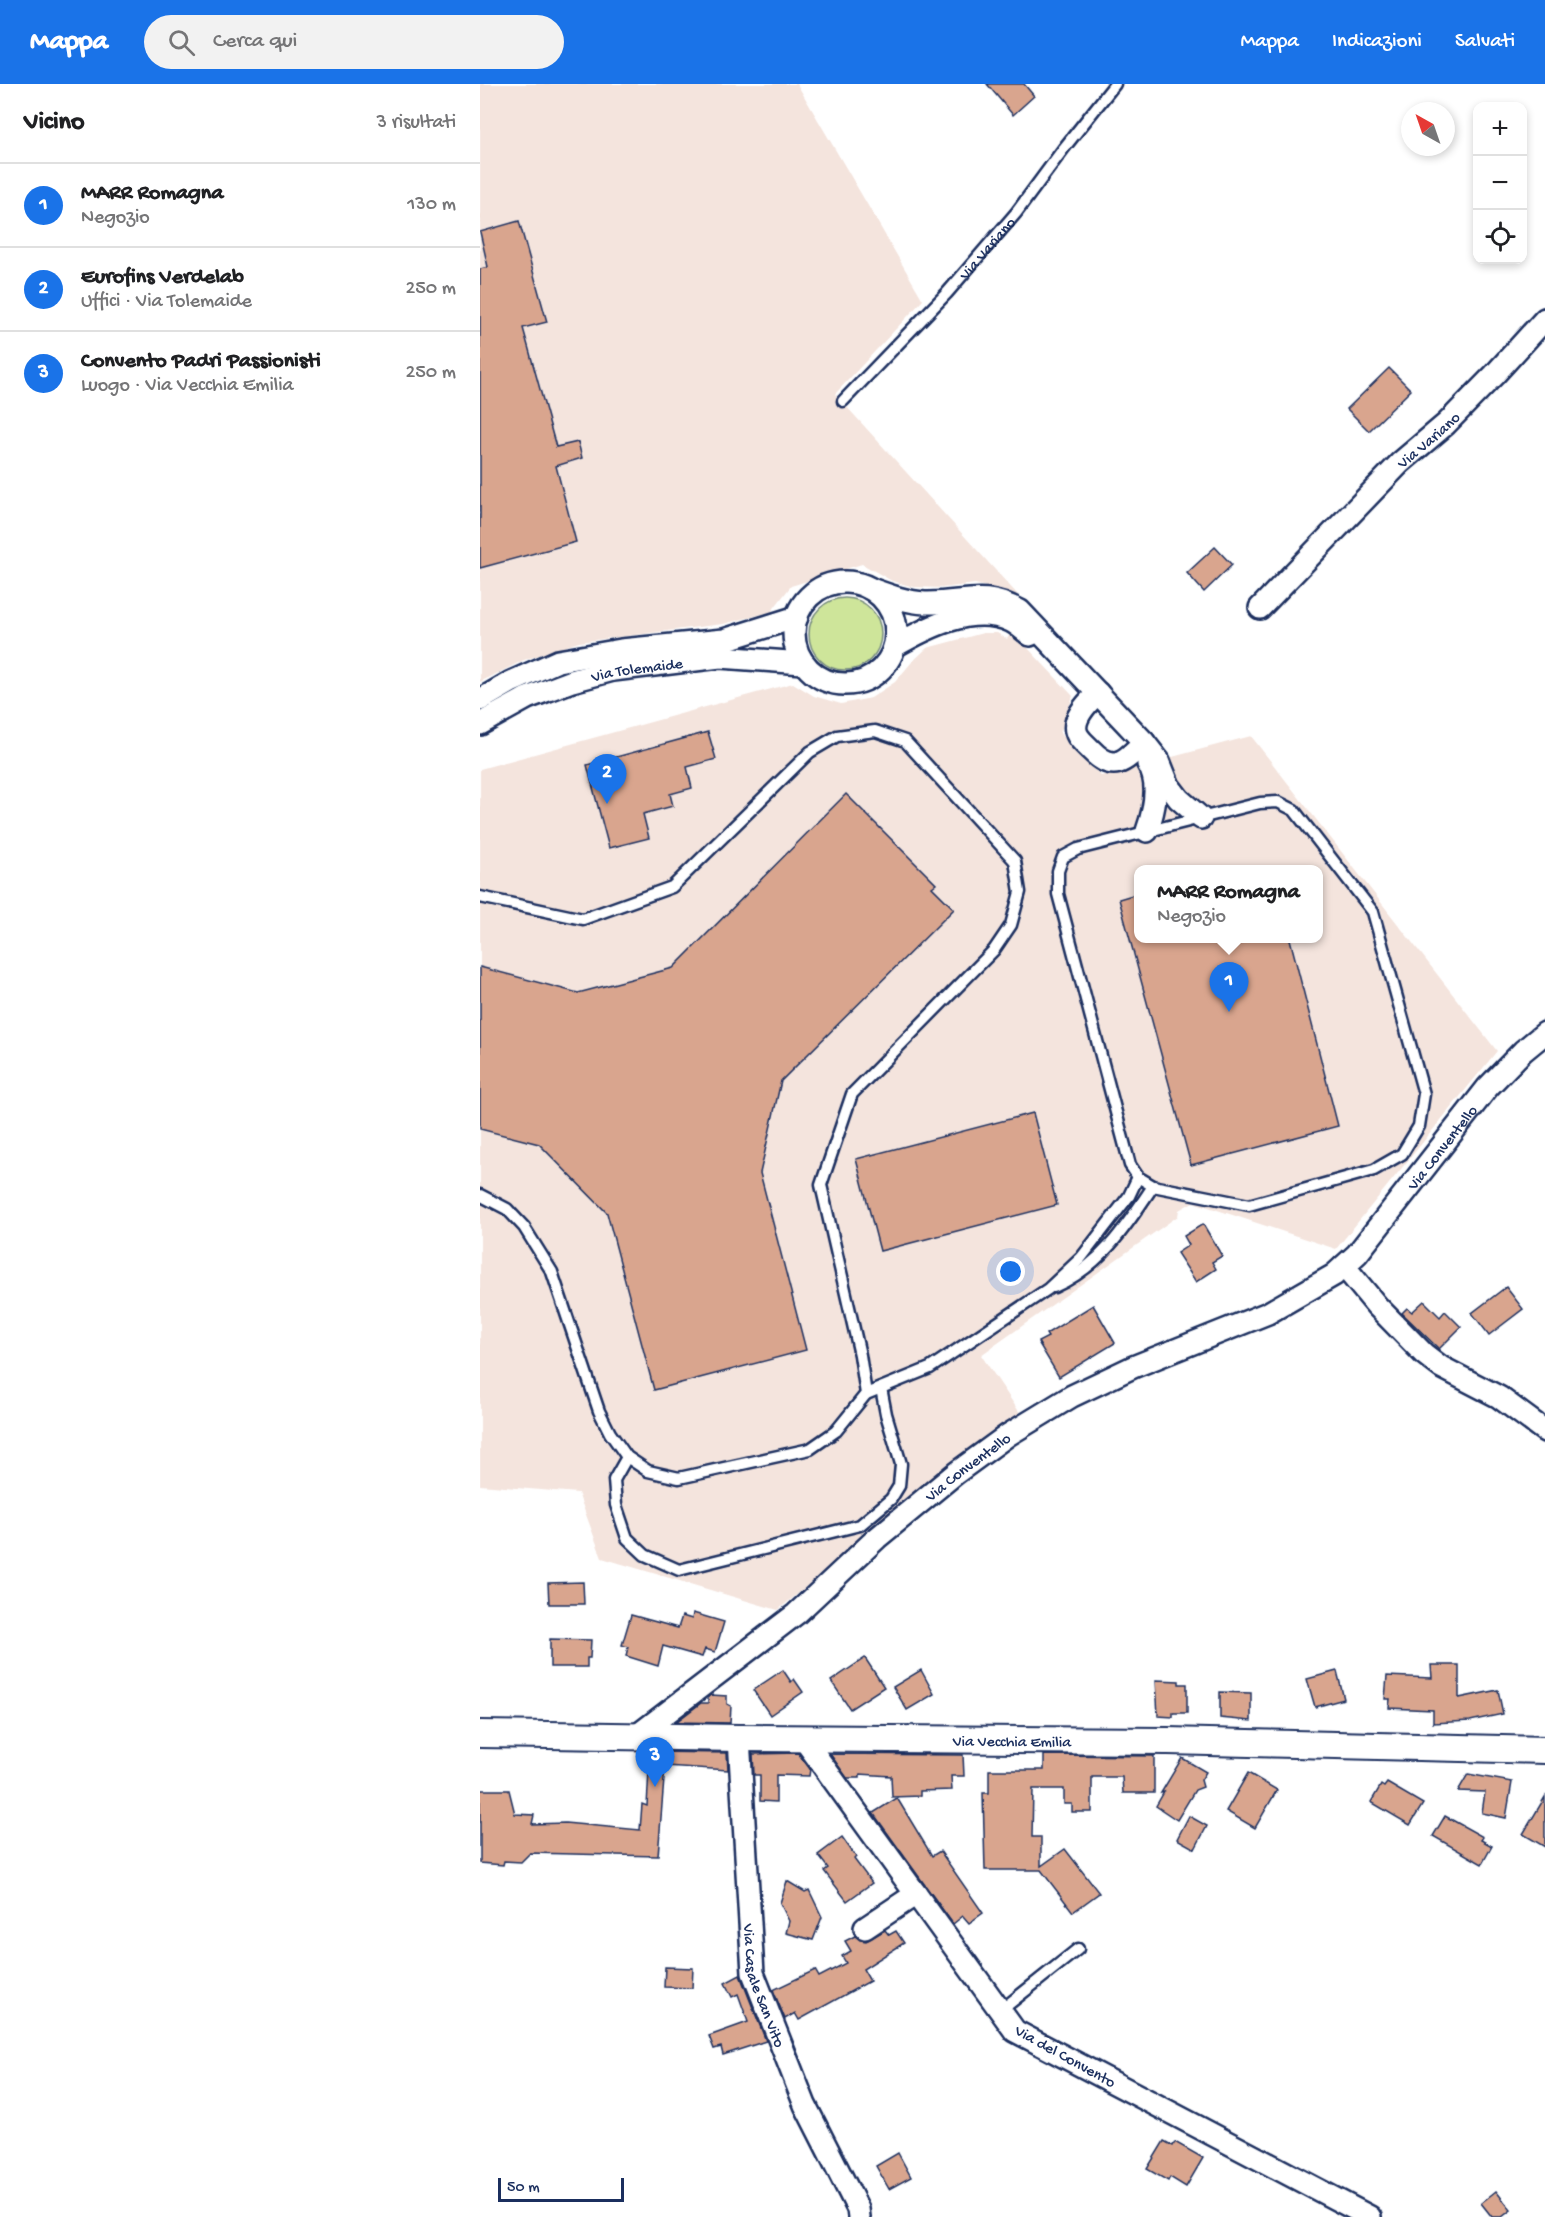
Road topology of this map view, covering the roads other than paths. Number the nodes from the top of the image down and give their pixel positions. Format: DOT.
graph roads {
  1 [pos="1115,84"];
  2 [pos="1545,319"];
  3 [pos="843,401"];
  4 [pos="871,589"];
  5 [pos="1260,608"];
  6 [pos="797,617"];
  7 [pos="895,646"];
  8 [pos="804,663"];
  9 [pos="1095,696"];
  10 [pos="480,700"];
  11 [pos="480,724"];
  12 [pos="1141,745"];
  13 [pos="1201,818"];
  14 [pos="1147,831"];
  15 [pos="480,897"];
  16 [pos="1545,1033"];
  17 [pos="1138,1177"];
  18 [pos="1153,1186"];
  19 [pos="480,1194"];
  20 [pos="1344,1266"];
  21 [pos="1048,1290"];
  22 [pos="881,1388"];
  23 [pos="866,1394"];
  24 [pos="1545,1431"];
  25 [pos="627,1457"];
  26 [pos="480,1734"];
  27 [pos="634,1737"];
  28 [pos="740,1738"];
  29 [pos="803,1738"];
  30 [pos="1545,1750"];
  31 [pos="916,1894"];
  32 [pos="865,1928"];
  33 [pos="1078,1948"];
  34 [pos="1000,2011"];
  35 [pos="859,2217"];
  36 [pos="1370,2217"];
  1 -- 3 [label="lane, Via Variano"];
  2 -- 5 [label="street, Via Variano"];
  4 -- 6 [label="street"];
  4 -- 7 [label="street"];
  4 -- 9 [label="street"];
  6 -- 8 [label="street"];
  6 -- 10 [label="street, Via Tolemaide"];
  7 -- 8 [label="street"];
  7 -- 9 [label="street"];
  8 -- 11 [label="street, Via Tolemaide"];
  9 -- 12 [label="street"];
  9 -- 12 [label="street"];
  12 -- 13 [label="street"];
  12 -- 14 [label="street"];
  13 -- 14 [label="lane"];
  13 -- 18 [label="lane"];
  14 -- 17 [label="lane"];
  15 -- 23 [label="lane"];
  16 -- 20 [label="street, Via Conventello"];
  17 -- 18 [label="lane"];
  17 -- 21 [label="lane"];
  18 -- 21 [label="lane"];
  19 -- 25 [label="lane"];
  20 -- 24 [label="street"];
  20 -- 27 [label="street, Via Conventello"];
  21 -- 22 [label="lane"];
  22 -- 23 [label="lane"];
  22 -- 25 [label="lane"];
  23 -- 25 [label="lane"];
  26 -- 27 [label="street, Via Vecchia Emilia"];
  27 -- 28 [label="street, Via Vecchia Emilia"];
  28 -- 29 [label="street, Via Vecchia Emilia"];
  28 -- 35 [label="street, Via Casale San Vito"];
  29 -- 30 [label="street, Via Vecchia Emilia"];
  29 -- 31 [label="street, Via del Convento"];
  31 -- 32 [label="street"];
  31 -- 34 [label="street, Via del Convento"];
  33 -- 34 [label="lane"];
  34 -- 36 [label="street, Via del Convento"];
}
